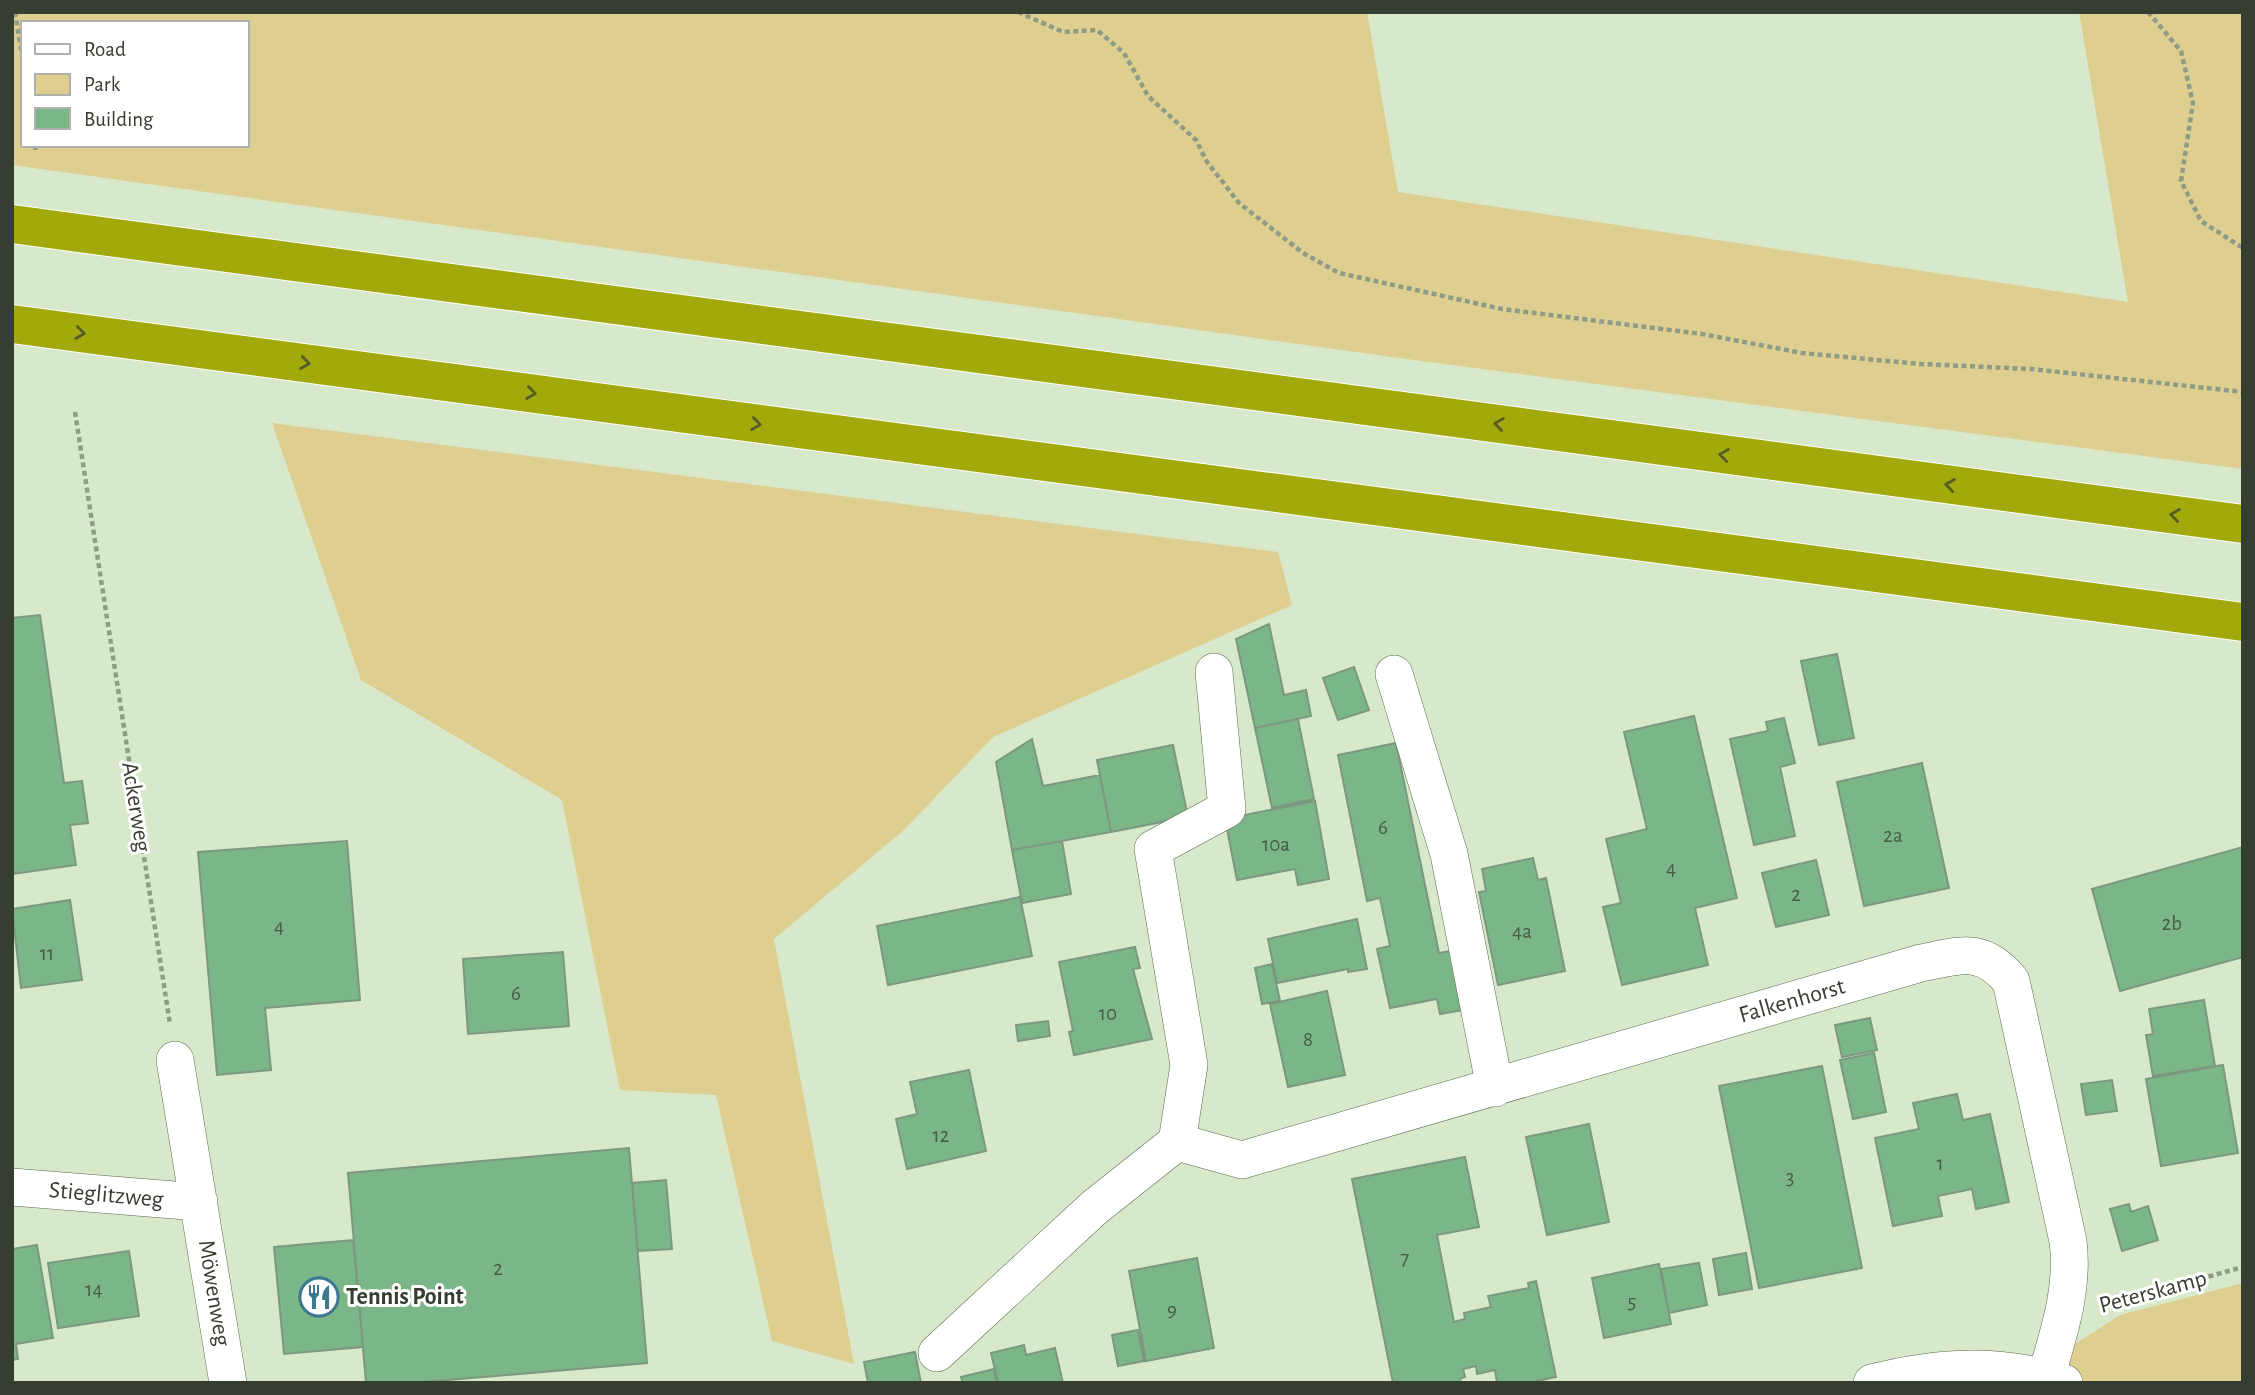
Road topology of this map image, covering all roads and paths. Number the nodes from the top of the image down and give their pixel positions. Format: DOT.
graph roads {
  1 [pos="15,12"];
  2 [pos="1018,12"];
  3 [pos="2148,12"];
  4 [pos="21,50"];
  5 [pos="35,147"];
  6 [pos="36,153"];
  7 [pos="12,224"];
  8 [pos="2243,248"];
  9 [pos="12,324"];
  10 [pos="2243,392"];
  11 [pos="75,412"];
  12 [pos="2243,524"];
  13 [pos="2243,622"];
  14 [pos="1214,672"];
  15 [pos="1394,674"];
  16 [pos="175,1060"];
  17 [pos="1494,1088"];
  18 [pos="1177,1142"];
  19 [pos="12,1187"];
  20 [pos="200,1202"];
  21 [pos="2243,1267"];
  22 [pos="2064,1317"];
  23 [pos="937,1353"];
  24 [pos="2055,1380"];
  25 [pos="228,1383"];
  26 [pos="1872,1383"];
  1 -- 4 [label="path"];
  2 -- 10 [label="path"];
  3 -- 8 [label="path"];
  5 -- 6 [label="path"];
  12 -- 7 [label="highway, one-way"];
  9 -- 13 [label="highway, one-way"];
  11 -- 16 [label="path, Ackerweg"];
  14 -- 18 [label="street"];
  15 -- 17 [label="street"];
  16 -- 20 [label="street"];
  17 -- 18 [label="street, Falkenhorst"];
  17 -- 22 [label="street, Falkenhorst"];
  18 -- 23 [label="street"];
  19 -- 20 [label="street, Stieglitzweg"];
  20 -- 25 [label="street, Möwenweg"];
  21 -- 22 [label="path, Peterskamp"];
  22 -- 24 [label="street, Falkenhorst"];
  24 -- 26 [label="street"];
}
